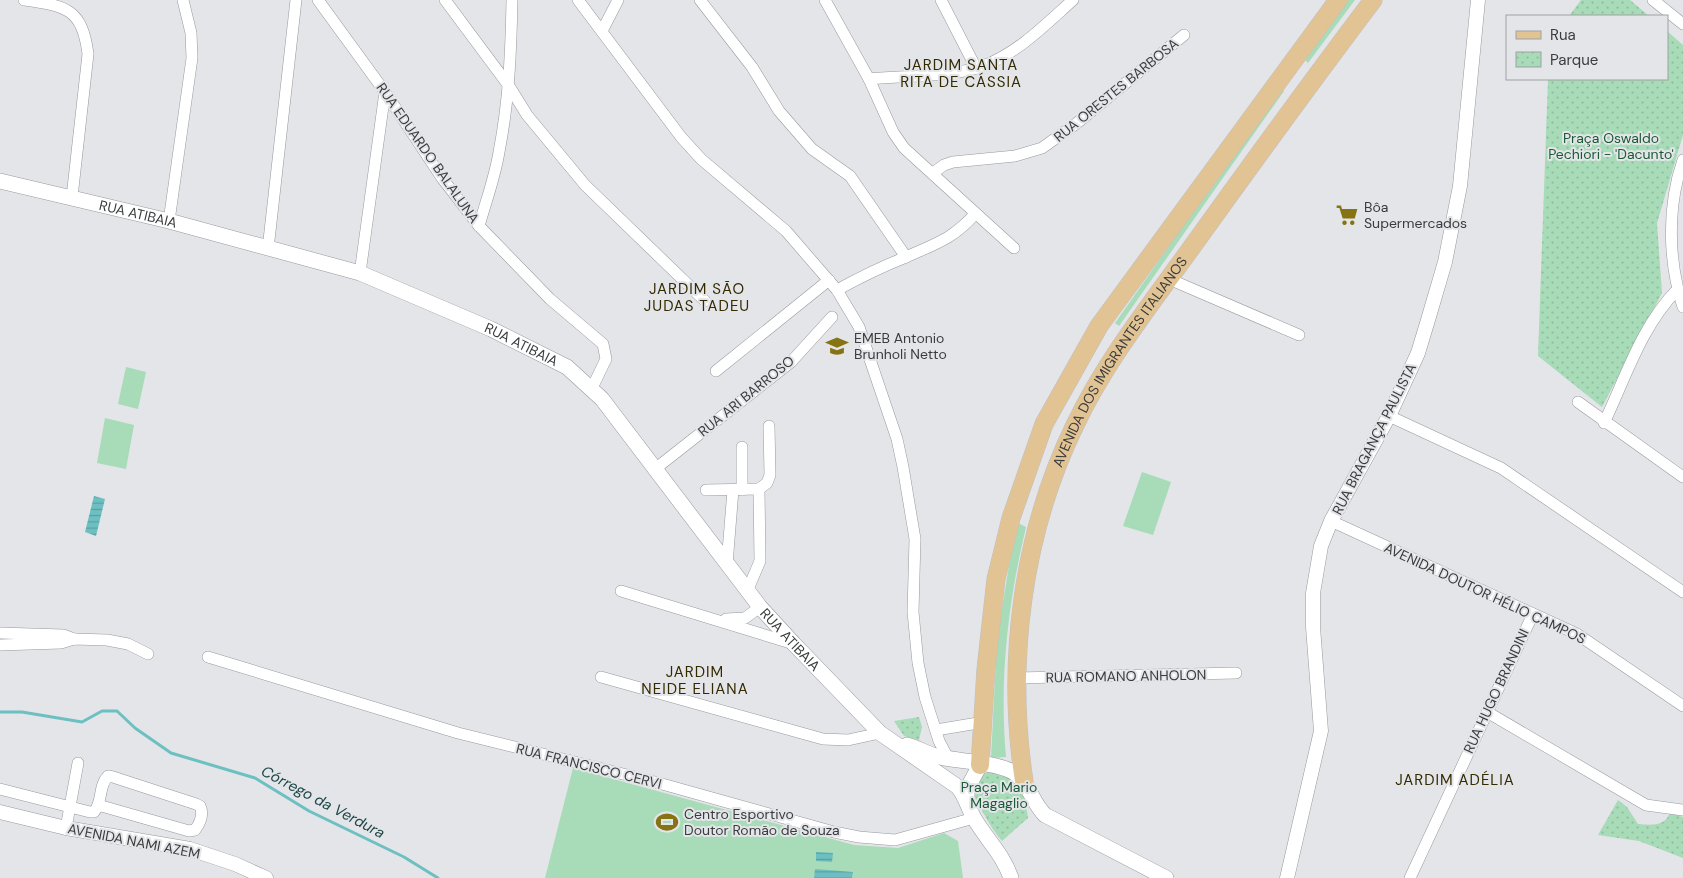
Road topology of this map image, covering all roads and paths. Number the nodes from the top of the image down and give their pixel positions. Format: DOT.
graph roads {
  1 [pos="24,0"];
  2 [pos="182,0"];
  3 [pos="296,0"];
  4 [pos="318,0"];
  5 [pos="445,0"];
  6 [pos="512,0"];
  7 [pos="578,0"];
  8 [pos="618,0"];
  9 [pos="700,0"];
  10 [pos="825,0"];
  11 [pos="941,0"];
  12 [pos="1073,0"];
  13 [pos="1338,0"];
  14 [pos="1373,0"];
  15 [pos="1478,0"];
  16 [pos="1653,0"];
  17 [pos="1683,24"];
  18 [pos="602,31"];
  19 [pos="1184,35"];
  20 [pos="976,68"];
  21 [pos="1284,76"];
  22 [pos="869,79"];
  23 [pos="509,86"];
  24 [pos="385,92"];
  25 [pos="1303,94"];
  26 [pos="1683,160"];
  27 [pos="933,173"];
  28 [pos="0,181"];
  29 [pos="72,197"];
  30 [pos="975,214"];
  31 [pos="169,221"];
  32 [pos="479,226"];
  33 [pos="1014,248"];
  34 [pos="268,249"];
  35 [pos="906,257"];
  36 [pos="360,274"];
  37 [pos="1169,279"];
  38 [pos="829,280"];
  39 [pos="837,290"];
  40 [pos="1677,290"];
  41 [pos="705,302"];
  42 [pos="1683,307"];
  43 [pos="1112,310"];
  44 [pos="832,317"];
  45 [pos="1299,335"];
  46 [pos="1124,342"];
  47 [pos="716,371"];
  48 [pos="592,388"];
  49 [pos="1578,402"];
  50 [pos="1390,416"];
  51 [pos="1604,423"];
  52 [pos="769,426"];
  53 [pos="742,447"];
  54 [pos="655,469"];
  55 [pos="1683,476"];
  56 [pos="1021,487"];
  57 [pos="759,489"];
  58 [pos="706,490"];
  59 [pos="737,490"];
  60 [pos="1041,517"];
  61 [pos="1332,521"];
  62 [pos="727,564"];
  63 [pos="748,589"];
  64 [pos="621,591"];
  65 [pos="1683,592"];
  66 [pos="760,607"];
  67 [pos="1532,614"];
  68 [pos="717,619"];
  69 [pos="0,633"];
  70 [pos="74,639"];
  71 [pos="794,644"];
  72 [pos="0,645"];
  73 [pos="148,654"];
  74 [pos="208,656"];
  75 [pos="1236,673"];
  76 [pos="601,678"];
  77 [pos="1016,678"];
  78 [pos="925,697"];
  79 [pos="1683,706"];
  80 [pos="1487,712"];
  81 [pos="984,722"];
  82 [pos="936,730"];
  83 [pos="886,737"];
  84 [pos="942,757"];
  85 [pos="78,763"];
  86 [pos="980,765"];
  87 [pos="1024,781"];
  88 [pos="0,788"];
  89 [pos="962,793"];
  90 [pos="98,805"];
  91 [pos="70,806"];
  92 [pos="1683,810"];
  93 [pos="0,812"];
  94 [pos="974,818"];
  95 [pos="66,828"];
  96 [pos="1166,876"];
  97 [pos="266,878"];
  98 [pos="1011,878"];
  99 [pos="1287,878"];
  100 [pos="1410,878"];
  1 -- 29 [label="street"];
  2 -- 31 [label="street"];
  3 -- 34 [label="street"];
  4 -- 24 [label="street, RUA EDUARDO BALALUNA"];
  5 -- 23 [label="street"];
  6 -- 23 [label="street"];
  7 -- 18 [label="street"];
  8 -- 18 [label="street"];
  9 -- 35 [label="street"];
  10 -- 22 [label="street"];
  11 -- 20 [label="street"];
  12 -- 20 [label="street"];
  13 -- 21 [label="main road, AVENIDA DOS IMIGRANTES ITALIANOS"];
  14 -- 25 [label="main road, AVENIDA DOS IMIGRANTES ITALIANOS"];
  15 -- 50 [label="street, RUA BRAGANÇA PAULISTA"];
  16 -- 17 [label="street"];
  18 -- 38 [label="street"];
  19 -- 27 [label="street, RUA ORESTES BARBOSA"];
  20 -- 22 [label="street"];
  21 -- 25 [label="main road"];
  21 -- 43 [label="main road, AVENIDA DOS IMIGRANTES ITALIANOS"];
  22 -- 27 [label="street"];
  23 -- 32 [label="street"];
  23 -- 41 [label="street"];
  24 -- 32 [label="street, RUA EDUARDO BALALUNA"];
  24 -- 36 [label="street"];
  25 -- 37 [label="main road, AVENIDA DOS IMIGRANTES ITALIANOS"];
  26 -- 40 [label="street"];
  27 -- 30 [label="street"];
  28 -- 29 [label="main road, RUA ATIBAIA"];
  29 -- 31 [label="main road, RUA ATIBAIA"];
  30 -- 33 [label="street"];
  30 -- 35 [label="street"];
  31 -- 34 [label="main road, RUA ATIBAIA"];
  32 -- 48 [label="street, RUA EDUARDO BALALUNA"];
  34 -- 36 [label="main road, RUA ATIBAIA"];
  35 -- 39 [label="street"];
  36 -- 48 [label="main road, RUA ATIBAIA"];
  37 -- 45 [label="street"];
  37 -- 46 [label="main road, AVENIDA DOS IMIGRANTES ITALIANOS"];
  38 -- 39 [label="street"];
  38 -- 47 [label="street"];
  39 -- 78 [label="street"];
  40 -- 42 [label="street"];
  40 -- 51 [label="street"];
  43 -- 46 [label="main road"];
  43 -- 56 [label="main road, AVENIDA DOS IMIGRANTES ITALIANOS"];
  44 -- 54 [label="street, RUA ARI BARROSO"];
  46 -- 60 [label="main road, AVENIDA DOS IMIGRANTES ITALIANOS"];
  48 -- 54 [label="main road, RUA ATIBAIA"];
  49 -- 51 [label="street"];
  50 -- 61 [label="street, RUA BRAGANÇA PAULISTA"];
  50 -- 65 [label="street"];
  51 -- 55 [label="street"];
  52 -- 57 [label="street"];
  53 -- 59 [label="street"];
  54 -- 62 [label="main road, RUA ATIBAIA"];
  56 -- 60 [label="main road"];
  56 -- 81 [label="main road, AVENIDA DOS IMIGRANTES ITALIANOS"];
  57 -- 59 [label="street"];
  57 -- 63 [label="street"];
  58 -- 59 [label="street"];
  59 -- 62 [label="street"];
  60 -- 77 [label="main road, AVENIDA DOS IMIGRANTES ITALIANOS"];
  61 -- 67 [label="street, AVENIDA DOUTOR HÉLIO CAMPOS"];
  61 -- 99 [label="street, RUA BRAGANÇA PAULISTA"];
  62 -- 63 [label="main road, RUA ATIBAIA"];
  63 -- 66 [label="main road, RUA ATIBAIA"];
  64 -- 68 [label="street"];
  66 -- 68 [label="street"];
  66 -- 71 [label="main road, RUA ATIBAIA"];
  67 -- 79 [label="street, AVENIDA DOUTOR HÉLIO CAMPOS"];
  67 -- 80 [label="street, RUA HUGO BRANDINI"];
  68 -- 71 [label="street"];
  69 -- 70 [label="street"];
  70 -- 72 [label="street"];
  70 -- 73 [label="street"];
  71 -- 83 [label="main road, RUA ATIBAIA"];
  74 -- 94 [label="street, RUA FRANCISCO CERVI"];
  75 -- 77 [label="street, RUA ROMANO ANHOLON"];
  76 -- 83 [label="street"];
  77 -- 87 [label="main road, AVENIDA DOS IMIGRANTES ITALIANOS"];
  78 -- 82 [label="street"];
  78 -- 84 [label="street"];
  80 -- 92 [label="street"];
  80 -- 100 [label="street, RUA HUGO BRANDINI"];
  81 -- 82 [label="street"];
  81 -- 86 [label="main road, AVENIDA DOS IMIGRANTES ITALIANOS"];
  82 -- 84 [label="street"];
  83 -- 84 [label="main road, RUA ATIBAIA"];
  83 -- 89 [label="main road, RUA ATIBAIA"];
  84 -- 86 [label="main road, RUA ATIBAIA"];
  84 -- 89 [label="main road"];
  85 -- 91 [label="street"];
  86 -- 87 [label="main road, RUA ATIBAIA"];
  86 -- 89 [label="main road"];
  87 -- 96 [label="main road"];
  88 -- 91 [label="street"];
  89 -- 94 [label="main road"];
  90 -- 90 [label="street"];
  90 -- 91 [label="street"];
  91 -- 95 [label="street"];
  93 -- 95 [label="street, AVENIDA NAMI AZEM"];
  94 -- 98 [label="main road"];
  95 -- 97 [label="street, AVENIDA NAMI AZEM"];
}
